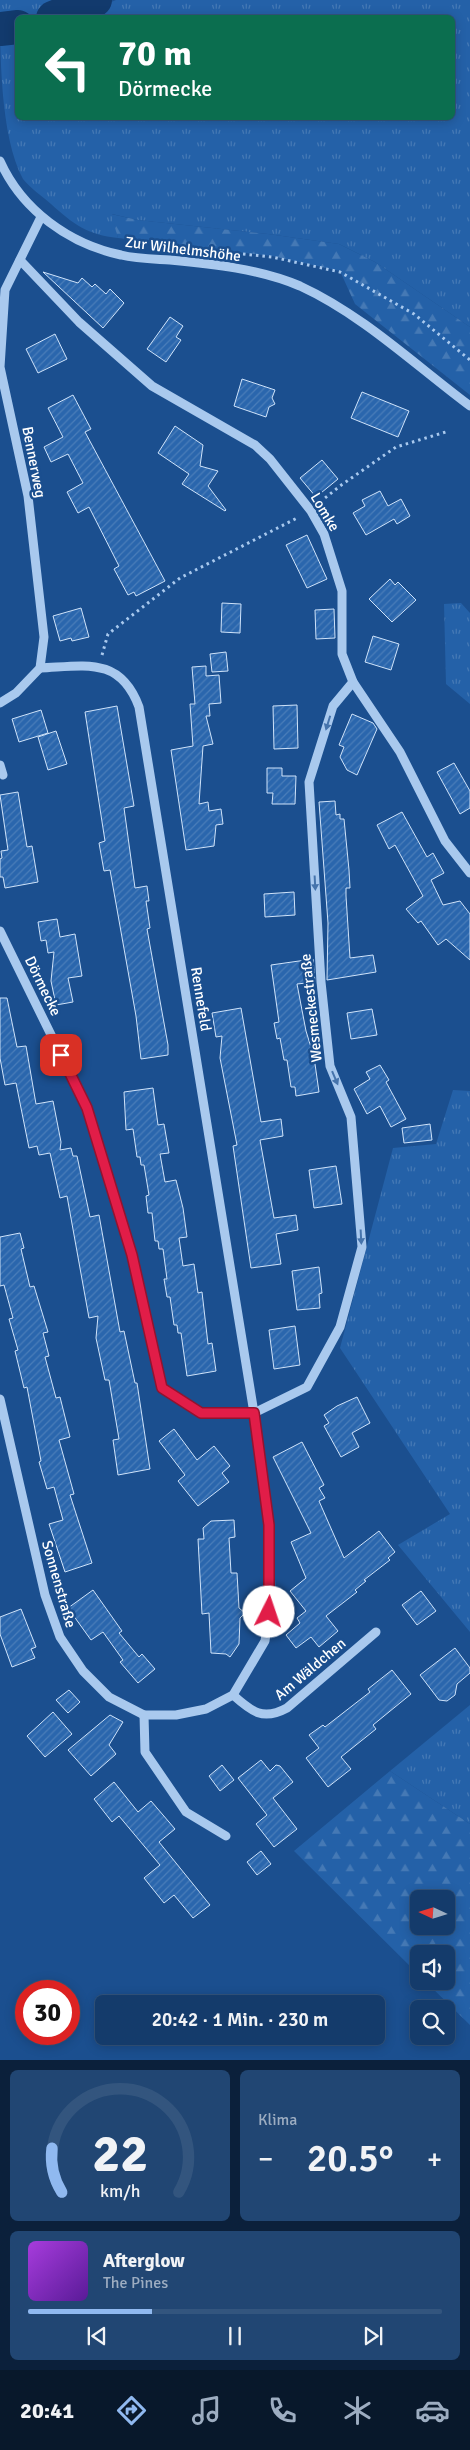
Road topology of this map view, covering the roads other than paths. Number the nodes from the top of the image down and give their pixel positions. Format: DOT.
graph roads {
  1 [pos="0,160"];
  2 [pos="42,217"];
  3 [pos="20,260"];
  4 [pos="0,367"];
  5 [pos="470,406"];
  6 [pos="40,668"];
  7 [pos="353,682"];
  8 [pos="0,703"];
  9 [pos="0,765"];
  10 [pos="3,774"];
  11 [pos="470,873"];
  12 [pos="0,931"];
  13 [pos="0,1399"];
  14 [pos="254,1413"];
  15 [pos="376,1632"];
  16 [pos="233,1695"];
  17 [pos="144,1715"];
  18 [pos="226,1836"];
  1 -- 2 [label="street, Zur Wilhelmshöhe"];
  2 -- 3 [label="street, Bennerweg"];
  2 -- 5 [label="street, Zur Wilhelmshöhe"];
  3 -- 4 [label="street, Bennerweg"];
  3 -- 7 [label="street, Lomke"];
  4 -- 6 [label="street, Bennerweg"];
  6 -- 8 [label="street"];
  6 -- 14 [label="street, Rennefeld"];
  7 -- 11 [label="street, Lomke"];
  7 -- 14 [label="street, Wesmeckestraße, one-way"];
  9 -- 10 [label="street"];
  12 -- 14 [label="street, Dörmecke"];
  13 -- 17 [label="street, Sonnenstraße"];
  14 -- 16 [label="street"];
  15 -- 16 [label="street, Am Wäldchen"];
  16 -- 17 [label="street, Sonnenstraße"];
  17 -- 18 [label="street"];
}
